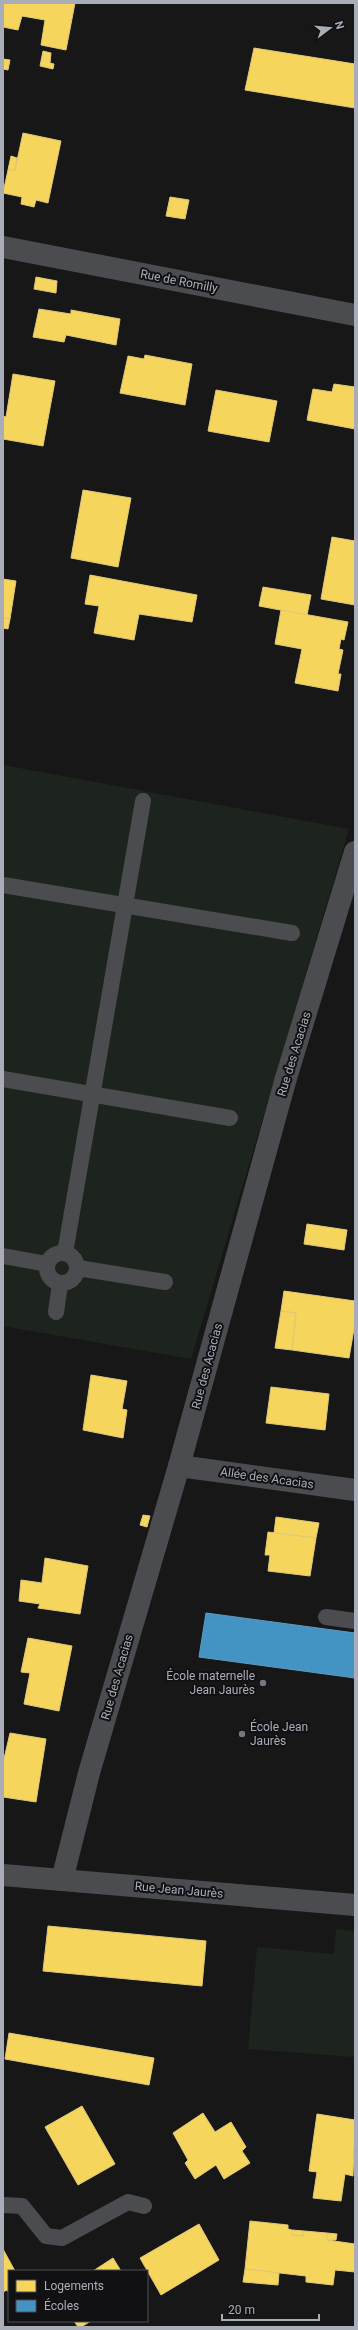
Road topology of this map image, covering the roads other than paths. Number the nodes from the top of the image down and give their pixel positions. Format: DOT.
graph roads {
  1 [pos="3,247"];
  2 [pos="355,315"];
  3 [pos="144,801"];
  4 [pos="355,852"];
  5 [pos="3,885"];
  6 [pos="125,906"];
  7 [pos="292,933"];
  8 [pos="3,1079"];
  9 [pos="92,1094"];
  10 [pos="230,1118"];
  11 [pos="65,1253"];
  12 [pos="3,1256"];
  13 [pos="47,1264"];
  14 [pos="78,1268"];
  15 [pos="165,1282"];
  16 [pos="60,1284"];
  17 [pos="56,1312"];
  18 [pos="179,1466"];
  19 [pos="355,1490"];
  20 [pos="326,1617"];
  21 [pos="355,1621"];
  22 [pos="3,1875"];
  23 [pos="62,1880"];
  24 [pos="355,1905"];
  25 [pos="3,2205"];
  26 [pos="144,2206"];
  1 -- 2 [label="street, Rue de Romilly"];
  3 -- 6 [label="lane"];
  4 -- 18 [label="street, Rue des Acacias"];
  5 -- 6 [label="lane"];
  6 -- 7 [label="lane"];
  6 -- 9 [label="lane"];
  8 -- 9 [label="lane"];
  9 -- 10 [label="lane"];
  9 -- 11 [label="lane"];
  11 -- 13 [label="lane"];
  11 -- 14 [label="lane"];
  12 -- 13 [label="lane"];
  13 -- 16 [label="lane"];
  14 -- 15 [label="lane"];
  14 -- 16 [label="lane"];
  16 -- 17 [label="lane"];
  18 -- 19 [label="street, Allée des Acacias"];
  18 -- 23 [label="street, Rue des Acacias"];
  20 -- 21 [label="lane"];
  22 -- 23 [label="street, Rue Jean Jaurès"];
  23 -- 24 [label="street, Rue Jean Jaurès"];
  25 -- 26 [label="lane"];
}
